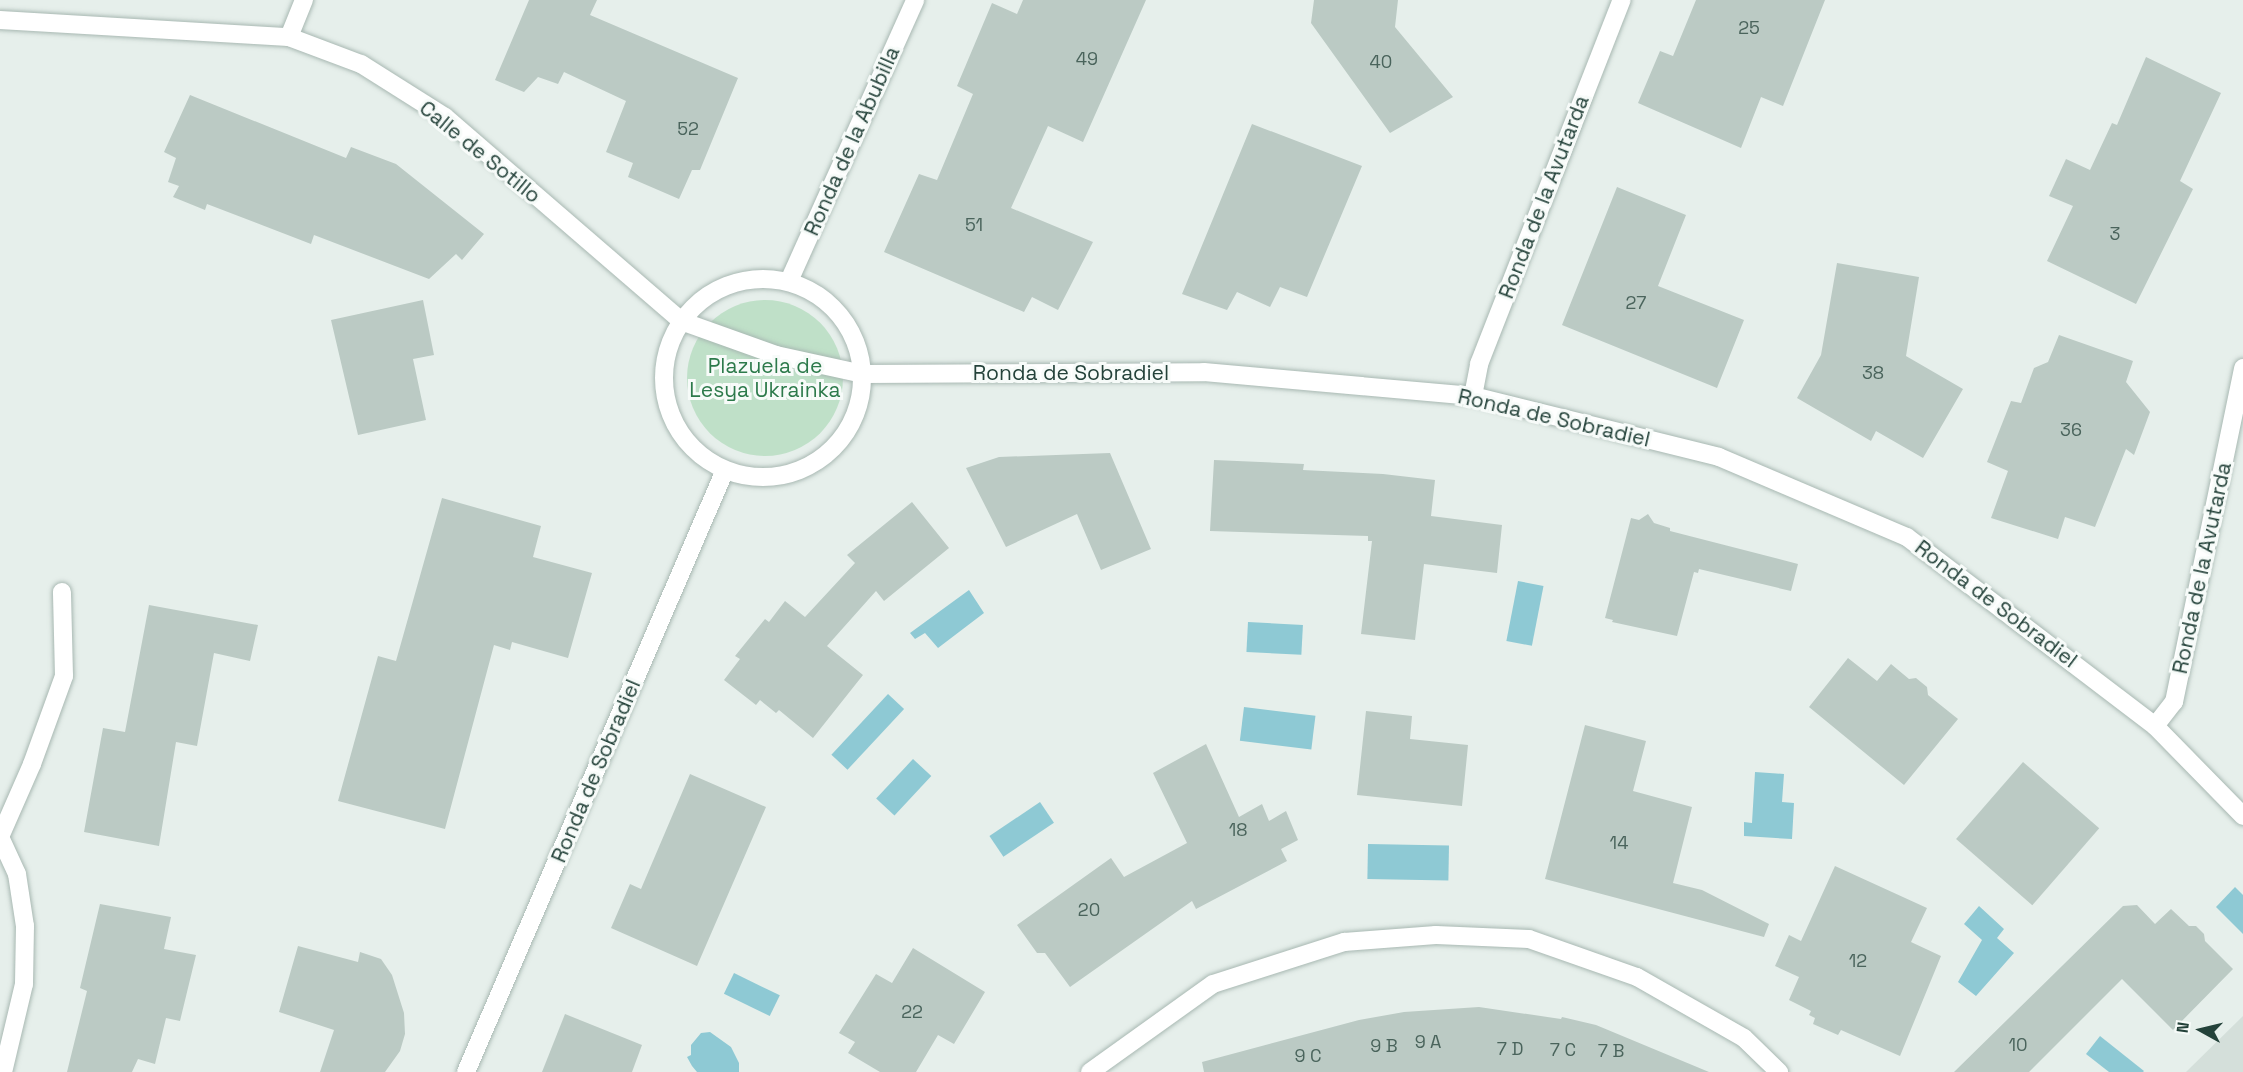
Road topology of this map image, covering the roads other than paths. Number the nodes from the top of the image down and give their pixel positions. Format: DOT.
graph roads {
  1 [pos="304,0"];
  2 [pos="915,0"];
  3 [pos="1622,0"];
  4 [pos="0,20"];
  5 [pos="289,37"];
  6 [pos="789,281"];
  7 [pos="681,321"];
  8 [pos="2243,368"];
  9 [pos="863,374"];
  10 [pos="1473,396"];
  11 [pos="725,470"];
  12 [pos="62,592"];
  13 [pos="2155,726"];
  14 [pos="2243,816"];
  15 [pos="0,837"];
  16 [pos="3,1072"];
  17 [pos="466,1072"];
  18 [pos="1089,1072"];
  19 [pos="1779,1072"];
  1 -- 5 [label="street"];
  2 -- 6 [label="street, Ronda de la Abubilla"];
  3 -- 10 [label="street, Ronda de la Avutarda"];
  4 -- 5 [label="street, Calle de Sotillo"];
  5 -- 7 [label="street, Calle de Sotillo"];
  6 -- 7 [label="street"];
  6 -- 9 [label="street"];
  7 -- 9 [label="street, Ronda de Sobradiel"];
  7 -- 11 [label="street"];
  8 -- 13 [label="street, Ronda de la Avutarda"];
  9 -- 10 [label="street, Ronda de Sobradiel"];
  9 -- 11 [label="street"];
  10 -- 13 [label="street, Ronda de Sobradiel"];
  11 -- 17 [label="street, Ronda de Sobradiel"];
  12 -- 15 [label="street"];
  13 -- 14 [label="street, Ronda de Sobradiel"];
  15 -- 16 [label="street"];
  18 -- 19 [label="street"];
}
